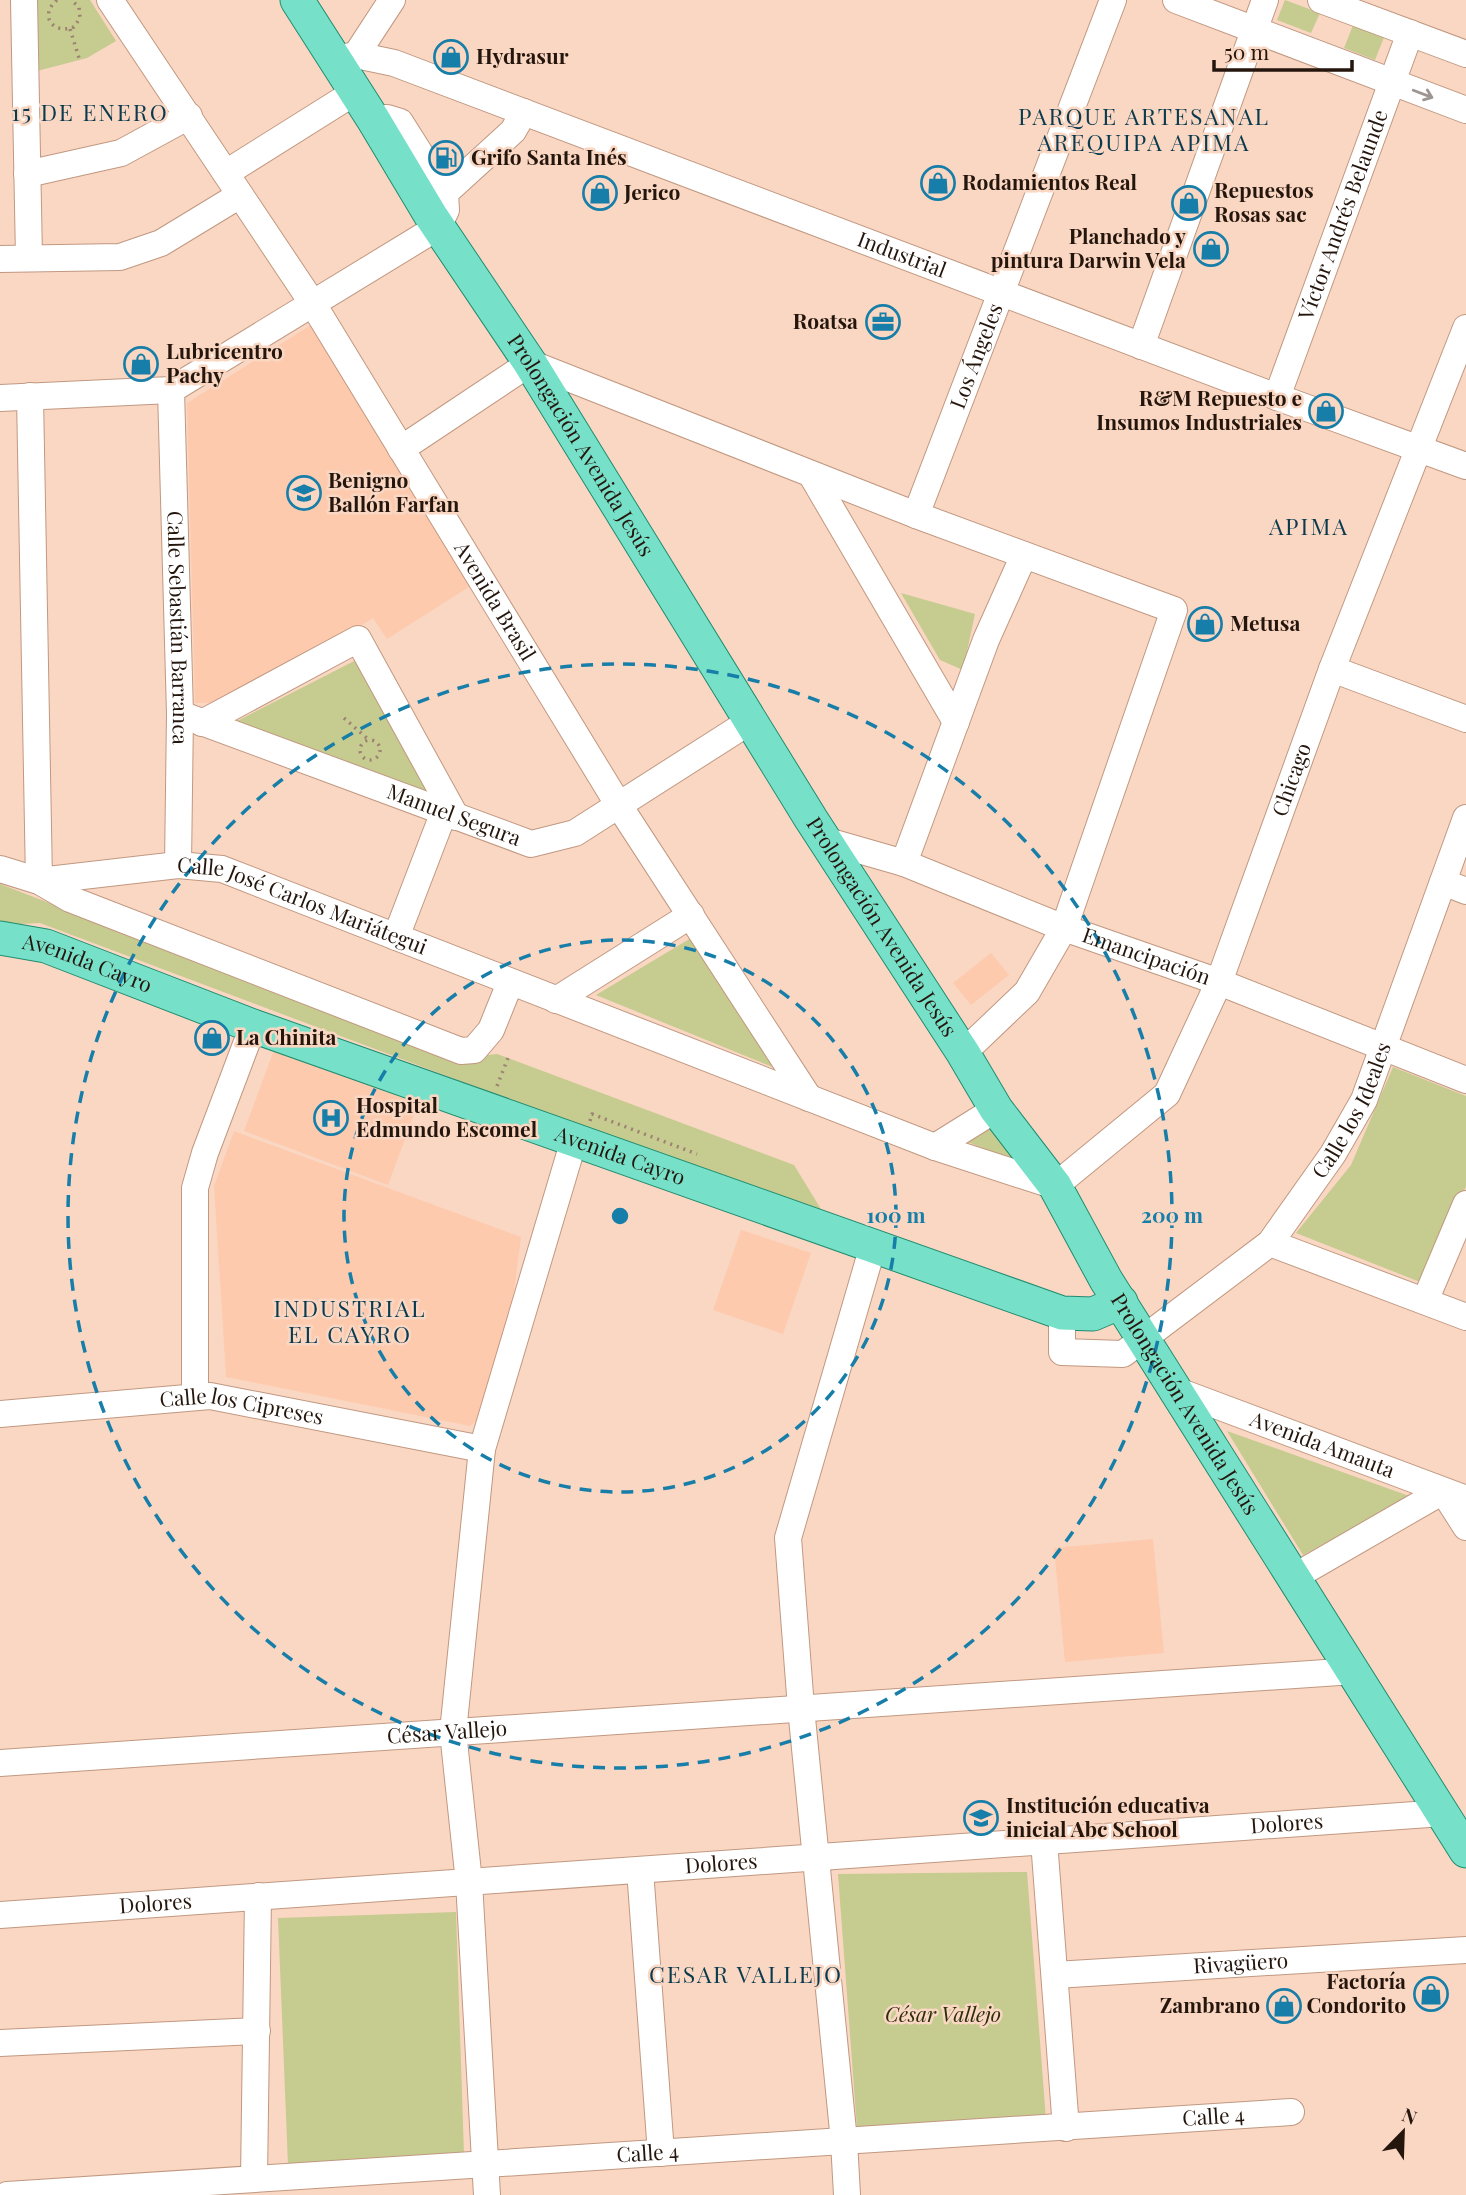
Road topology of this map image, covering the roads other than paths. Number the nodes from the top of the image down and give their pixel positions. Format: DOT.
graph roads {
  1 [pos="24,0"];
  2 [pos="110,0"];
  3 [pos="297,0"];
  4 [pos="392,0"];
  5 [pos="1114,0"];
  6 [pos="1176,0"];
  7 [pos="1265,0"];
  8 [pos="1321,0"];
  9 [pos="1253,29"];
  10 [pos="1410,33"];
  11 [pos="1466,54"];
  12 [pos="345,57"];
  13 [pos="1392,82"];
  14 [pos="364,105"];
  15 [pos="1466,110"];
  16 [pos="524,112"];
  17 [pos="189,116"];
  18 [pos="226,173"];
  19 [pos="27,174"];
  20 [pos="445,193"];
  21 [pos="240,195"];
  22 [pos="438,227"];
  23 [pos="29,258"];
  24 [pos="0,259"];
  25 [pos="1000,292"];
  26 [pos="313,304"];
  27 [pos="1466,328"];
  28 [pos="1141,345"];
  29 [pos="530,363"];
  30 [pos="171,390"];
  31 [pos="30,396"];
  32 [pos="1277,397"];
  33 [pos="0,398"];
  34 [pos="401,449"];
  35 [pos="1418,450"];
  36 [pos="1466,466"];
  37 [pos="811,474"];
  38 [pos="916,515"];
  39 [pos="1024,555"];
  40 [pos="1332,669"];
  41 [pos="191,718"];
  42 [pos="1466,719"];
  43 [pos="749,722"];
  44 [pos="956,722"];
  45 [pos="618,804"];
  46 [pos="450,815"];
  47 [pos="1466,818"];
  48 [pos="824,840"];
  49 [pos="904,863"];
  50 [pos="178,864"];
  51 [pos="0,869"];
  52 [pos="39,881"];
  53 [pos="1454,887"];
  54 [pos="691,915"];
  55 [pos="1064,928"];
  56 [pos="396,937"];
  57 [pos="0,938"];
  58 [pos="1219,982"];
  59 [pos="510,983"];
  60 [pos="556,1000"];
  61 [pos="253,1026"];
  62 [pos="1383,1048"];
  63 [pos="963,1053"];
  64 [pos="1466,1080"];
  65 [pos="809,1098"];
  66 [pos="996,1109"];
  67 [pos="583,1127"];
  68 [pos="935,1147"];
  69 [pos="1055,1186"];
  70 [pos="1466,1203"];
  71 [pos="1270,1243"];
  72 [pos="873,1246"];
  73 [pos="1424,1301"];
  74 [pos="1121,1302"];
  75 [pos="1062,1313"];
  76 [pos="1466,1317"];
  77 [pos="1144,1339"];
  78 [pos="1178,1391"];
  79 [pos="195,1397"];
  80 [pos="0,1414"];
  81 [pos="482,1449"];
  82 [pos="1454,1495"];
  83 [pos="1466,1527"];
  84 [pos="1294,1577"];
  85 [pos="1354,1671"];
  86 [pos="801,1708"];
  87 [pos="453,1732"];
  88 [pos="0,1763"];
  89 [pos="1443,1814"];
  90 [pos="1044,1841"];
  91 [pos="1466,1851"];
  92 [pos="816,1857"];
  93 [pos="640,1870"];
  94 [pos="469,1882"];
  95 [pos="258,1896"];
  96 [pos="0,1915"];
  97 [pos="1466,1951"];
  98 [pos="1055,1975"];
  99 [pos="257,2031"];
  100 [pos="0,2043"];
  101 [pos="1291,2112"];
  102 [pos="1066,2128"];
  103 [pos="845,2141"];
  104 [pos="661,2153"];
  105 [pos="486,2165"];
  106 [pos="254,2179"];
  107 [pos="7,2195"];
  108 [pos="487,2195"];
  109 [pos="847,2195"];
  1 -- 19 [label="street"];
  2 -- 17 [label="street, Avenida Brasil"];
  3 -- 12 [label="main road, Prolongación Avenida Jesús"];
  4 -- 12 [label="street"];
  5 -- 25 [label="street, Los Ángeles"];
  6 -- 9 [label="street"];
  7 -- 9 [label="street"];
  8 -- 10 [label="street"];
  9 -- 13 [label="street"];
  9 -- 28 [label="street"];
  10 -- 11 [label="street"];
  10 -- 13 [label="street, Víctor Andrés Belaunde"];
  12 -- 14 [label="main road, Prolongación Avenida Jesús"];
  12 -- 16 [label="street, Industrial"];
  13 -- 15 [label="street, one-way"];
  13 -- 32 [label="street, Víctor Andrés Belaunde"];
  14 -- 18 [label="street"];
  14 -- 20 [label="street"];
  14 -- 22 [label="main road, Prolongación Avenida Jesús"];
  16 -- 20 [label="street"];
  16 -- 25 [label="street, Industrial"];
  17 -- 18 [label="street, Avenida Brasil"];
  17 -- 19 [label="street"];
  18 -- 21 [label="street, Avenida Brasil"];
  19 -- 23 [label="street"];
  20 -- 22 [label="street"];
  21 -- 23 [label="street"];
  21 -- 26 [label="street, Avenida Brasil"];
  22 -- 26 [label="street"];
  22 -- 29 [label="main road, Prolongación Avenida Jesús"];
  23 -- 24 [label="street"];
  25 -- 28 [label="street, Industrial"];
  25 -- 38 [label="street, Los Ángeles"];
  26 -- 30 [label="street"];
  26 -- 34 [label="street, Avenida Brasil"];
  27 -- 35 [label="street, Chicago"];
  28 -- 32 [label="street, Industrial"];
  29 -- 34 [label="street"];
  29 -- 37 [label="street"];
  29 -- 43 [label="main road, Prolongación Avenida Jesús"];
  30 -- 31 [label="street"];
  30 -- 41 [label="street, Calle Sebastián Barranca"];
  31 -- 33 [label="street"];
  31 -- 52 [label="street"];
  32 -- 35 [label="street, Industrial"];
  34 -- 45 [label="street, Avenida Brasil"];
  35 -- 36 [label="street, Industrial"];
  35 -- 40 [label="street, Chicago"];
  37 -- 38 [label="street"];
  37 -- 44 [label="street"];
  38 -- 39 [label="street"];
  39 -- 44 [label="street"];
  39 -- 55 [label="street"];
  40 -- 42 [label="street"];
  40 -- 58 [label="street, Chicago"];
  41 -- 46 [label="street, Manuel Segura"];
  41 -- 46 [label="street"];
  41 -- 50 [label="street, Calle Sebastián Barranca"];
  43 -- 45 [label="street, Manuel Segura"];
  43 -- 48 [label="main road, Prolongación Avenida Jesús"];
  44 -- 49 [label="street"];
  45 -- 46 [label="street, Manuel Segura"];
  45 -- 54 [label="street, Avenida Brasil"];
  46 -- 56 [label="street"];
  47 -- 53 [label="street, Calle los Ideales"];
  48 -- 49 [label="street, Emancipación"];
  48 -- 63 [label="main road, Prolongación Avenida Jesús"];
  49 -- 55 [label="street, Emancipación"];
  50 -- 52 [label="street, Calle José Carlos Mariátegui"];
  50 -- 56 [label="street, Calle José Carlos Mariátegui"];
  51 -- 52 [label="street"];
  52 -- 59 [label="street"];
  53 -- 62 [label="street, Calle los Ideales"];
  54 -- 60 [label="street"];
  54 -- 65 [label="street, Avenida Brasil"];
  55 -- 58 [label="street, Emancipación"];
  55 -- 63 [label="street"];
  56 -- 59 [label="street, Calle José Carlos Mariátegui"];
  57 -- 61 [label="main road, Avenida Cayro"];
  58 -- 62 [label="street, Emancipación"];
  58 -- 69 [label="street, Chicago"];
  59 -- 60 [label="street, Calle José Carlos Mariátegui"];
  60 -- 65 [label="street, Calle José Carlos Mariátegui"];
  61 -- 67 [label="main road, Avenida Cayro"];
  61 -- 79 [label="street"];
  62 -- 64 [label="street, Emancipación"];
  62 -- 71 [label="street, Calle los Ideales"];
  63 -- 66 [label="main road, Prolongación Avenida Jesús"];
  65 -- 68 [label="street, Calle José Carlos Mariátegui"];
  66 -- 68 [label="street"];
  66 -- 69 [label="main road, Prolongación Avenida Jesús"];
  67 -- 72 [label="main road, Avenida Cayro"];
  67 -- 81 [label="street"];
  68 -- 69 [label="street, Calle José Carlos Mariátegui"];
  69 -- 74 [label="main road, Prolongación Avenida Jesús"];
  70 -- 73 [label="street"];
  71 -- 73 [label="street"];
  71 -- 77 [label="street, Calle los Ideales"];
  72 -- 75 [label="main road, Avenida Cayro"];
  72 -- 86 [label="street"];
  73 -- 76 [label="street"];
  74 -- 75 [label="main road, Avenida Cayro"];
  74 -- 77 [label="main road, Prolongación Avenida Jesús"];
  75 -- 77 [label="street, Calle los Ideales"];
  77 -- 78 [label="main road, Prolongación Avenida Jesús"];
  78 -- 82 [label="street, Avenida Amauta"];
  78 -- 84 [label="main road, Prolongación Avenida Jesús"];
  79 -- 80 [label="street, Calle los Cipreses"];
  79 -- 81 [label="street, Calle los Cipreses"];
  81 -- 87 [label="street"];
  82 -- 83 [label="street"];
  82 -- 84 [label="street"];
  84 -- 85 [label="main road, Prolongación Avenida Jesús"];
  85 -- 86 [label="street, César Vallejo"];
  85 -- 89 [label="main road, Prolongación Avenida Jesús"];
  86 -- 87 [label="street, César Vallejo"];
  86 -- 92 [label="street"];
  87 -- 88 [label="street, César Vallejo"];
  87 -- 94 [label="street"];
  89 -- 90 [label="street, Dolores"];
  89 -- 91 [label="main road, Prolongación Avenida Jesús"];
  90 -- 92 [label="street, Dolores"];
  90 -- 98 [label="street"];
  92 -- 93 [label="street, Dolores"];
  92 -- 103 [label="street"];
  93 -- 94 [label="street, Dolores"];
  93 -- 104 [label="street"];
  94 -- 95 [label="street, Dolores"];
  94 -- 105 [label="street"];
  95 -- 96 [label="street, Dolores"];
  95 -- 99 [label="street"];
  97 -- 98 [label="street, Rivagüero"];
  98 -- 102 [label="street"];
  99 -- 100 [label="street"];
  99 -- 106 [label="street"];
  101 -- 102 [label="street, Calle 4"];
  102 -- 103 [label="street, Calle 4"];
  103 -- 104 [label="street, Calle 4"];
  103 -- 109 [label="street"];
  104 -- 105 [label="street, Calle 4"];
  105 -- 106 [label="street, Calle 4"];
  105 -- 108 [label="street"];
  106 -- 107 [label="street, Calle 4"];
}
